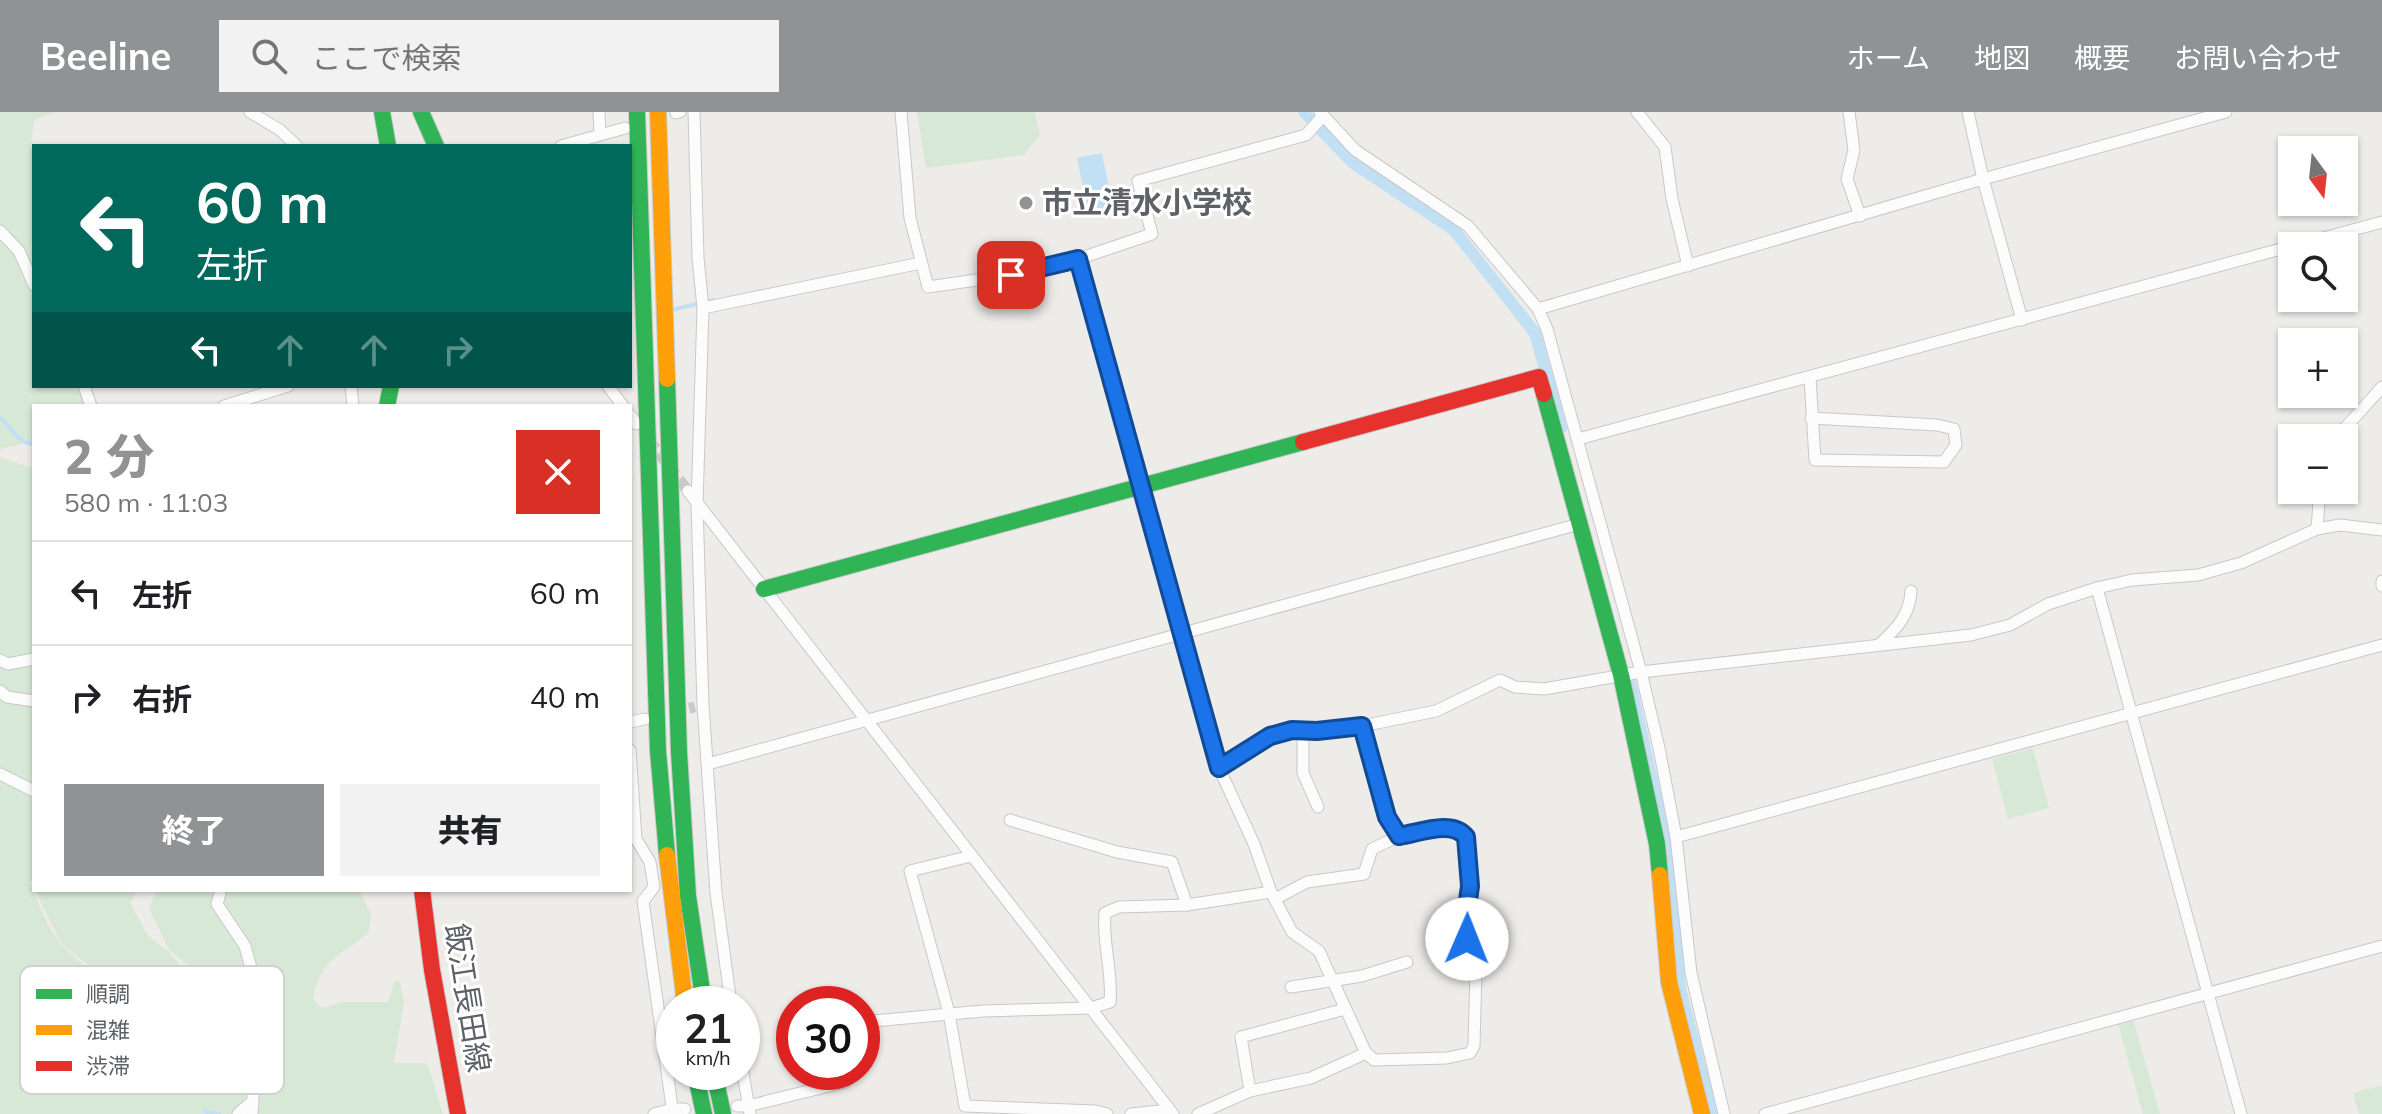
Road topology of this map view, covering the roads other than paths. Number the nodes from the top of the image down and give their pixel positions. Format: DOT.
graph roads {
  1 [pos="250,112"];
  2 [pos="382,112"];
  3 [pos="421,112"];
  4 [pos="599,112"];
  5 [pos="637,112"];
  6 [pos="658,112"];
  7 [pos="694,112"];
  8 [pos="901,112"];
  9 [pos="1637,112"];
  10 [pos="1849,112"];
  11 [pos="1968,112"];
  12 [pos="2226,112"];
  13 [pos="1321,116"];
  14 [pos="625,128"];
  15 [pos="600,134"];
  16 [pos="295,144"];
  17 [pos="388,144"];
  18 [pos="435,144"];
  19 [pos="568,144"];
  20 [pos="1983,179"];
  21 [pos="1860,216"];
  22 [pos="2382,222"];
  23 [pos="0,231"];
  24 [pos="2345,232"];
  25 [pos="2278,250"];
  26 [pos="1078,259"];
  27 [pos="921,263"];
  28 [pos="1688,266"];
  29 [pos="32,280"];
  30 [pos="703,308"];
  31 [pos="1538,309"];
  32 [pos="2022,320"];
  33 [pos="1810,377"];
  34 [pos="2382,387"];
  35 [pos="282,388"];
  36 [pos="230,404"];
  37 [pos="1811,418"];
  38 [pos="2349,424"];
  39 [pos="1578,439"];
  40 [pos="1141,487"];
  41 [pos="688,491"];
  42 [pos="697,504"];
  43 [pos="2319,504"];
  44 [pos="1579,524"];
  45 [pos="2317,529"];
  46 [pos="2382,530"];
  47 [pos="2097,588"];
  48 [pos="764,589"];
  49 [pos="1911,591"];
  50 [pos="1181,634"];
  51 [pos="1879,645"];
  52 [pos="2382,645"];
  53 [pos="32,659"];
  54 [pos="0,660"];
  55 [pos="1641,672"];
  56 [pos="1621,675"];
  57 [pos="0,691"];
  58 [pos="32,701"];
  59 [pos="2131,714"];
  60 [pos="645,719"];
  61 [pos="632,722"];
  62 [pos="867,722"];
  63 [pos="1362,726"];
  64 [pos="1303,730"];
  65 [pos="708,764"];
  66 [pos="1219,768"];
  67 [pos="0,774"];
  68 [pos="632,780"];
  69 [pos="32,790"];
  70 [pos="1318,807"];
  71 [pos="1010,820"];
  72 [pos="1399,836"];
  73 [pos="1676,837"];
  74 [pos="971,856"];
  75 [pos="220,892"];
  76 [pos="422,892"];
  77 [pos="1273,896"];
  78 [pos="1187,905"];
  79 [pos="2382,946"];
  80 [pos="1407,962"];
  81 [pos="250,966"];
  82 [pos="1332,980"];
  83 [pos="682,986"];
  84 [pos="701,986"];
  85 [pos="729,986"];
  86 [pos="1291,987"];
  87 [pos="2206,994"];
  88 [pos="1091,1008"];
  89 [pos="1345,1009"];
  90 [pos="949,1013"];
  91 [pos="880,1020"];
  92 [pos="1366,1053"];
  93 [pos="699,1090"];
  94 [pos="726,1090"];
  95 [pos="741,1090"];
  96 [pos="815,1090"];
  97 [pos="1250,1091"];
  98 [pos="253,1094"];
  99 [pos="253,1101"];
  100 [pos="677,1110"];
  101 [pos="740,1110"];
  102 [pos="1171,1112"];
  103 [pos="238,1114"];
  104 [pos="252,1114"];
  105 [pos="458,1114"];
  106 [pos="654,1114"];
  107 [pos="704,1114"];
  108 [pos="1107,1114"];
  109 [pos="1131,1114"];
  110 [pos="1198,1114"];
  111 [pos="1702,1114"];
  112 [pos="1724,1114"];
  113 [pos="1765,1114"];
  114 [pos="2241,1114"];
  1 -- 16 [label="street"];
  2 -- 17 [label="main road"];
  3 -- 18 [label="main road"];
  4 -- 15 [label="street"];
  5 -- 83 [label="main road"];
  6 -- 84 [label="main road"];
  7 -- 30 [label="street"];
  8 -- 27 [label="street"];
  9 -- 28 [label="street"];
  10 -- 21 [label="street"];
  11 -- 20 [label="street"];
  12 -- 20 [label="street"];
  13 -- 26 [label="street"];
  13 -- 31 [label="street"];
  14 -- 15 [label="street"];
  15 -- 19 [label="street"];
  20 -- 21 [label="street"];
  20 -- 32 [label="street"];
  21 -- 28 [label="street"];
  22 -- 24 [label="street"];
  23 -- 29 [label="street"];
  25 -- 32 [label="street"];
  26 -- 27 [label="street"];
  26 -- 40 [label="street"];
  27 -- 30 [label="street"];
  28 -- 31 [label="street"];
  30 -- 42 [label="street"];
  31 -- 39 [label="street"];
  32 -- 33 [label="street"];
  33 -- 37 [label="street"];
  33 -- 39 [label="street"];
  34 -- 38 [label="street"];
  35 -- 36 [label="street"];
  37 -- 37 [label="street"];
  39 -- 55 [label="street"];
  40 -- 44 [label="main road"];
  40 -- 48 [label="main road"];
  40 -- 50 [label="street"];
  41 -- 42 [label="street"];
  42 -- 48 [label="street"];
  42 -- 65 [label="street"];
  43 -- 45 [label="street"];
  44 -- 50 [label="street"];
  44 -- 56 [label="main road"];
  45 -- 46 [label="street"];
  45 -- 47 [label="street"];
  47 -- 51 [label="street"];
  47 -- 59 [label="street"];
  48 -- 62 [label="street"];
  49 -- 51 [label="street"];
  50 -- 62 [label="street"];
  50 -- 66 [label="street"];
  51 -- 55 [label="street"];
  52 -- 59 [label="street"];
  53 -- 54 [label="street"];
  55 -- 56 [label="street"];
  55 -- 73 [label="street"];
  56 -- 63 [label="street"];
  56 -- 111 [label="main road"];
  57 -- 58 [label="street"];
  59 -- 73 [label="street"];
  59 -- 87 [label="street"];
  60 -- 61 [label="street"];
  62 -- 65 [label="street"];
  62 -- 74 [label="street"];
  63 -- 64 [label="street"];
  63 -- 72 [label="street"];
  64 -- 66 [label="street"];
  64 -- 70 [label="street"];
  65 -- 85 [label="street"];
  66 -- 77 [label="street"];
  67 -- 69 [label="street"];
  68 -- 100 [label="street"];
  71 -- 78 [label="street"];
  72 -- 77 [label="street"];
  72 -- 92 [label="street"];
  73 -- 112 [label="street"];
  74 -- 88 [label="street"];
  74 -- 90 [label="street"];
  75 -- 81 [label="street"];
  76 -- 105 [label="main road, 飯江長田線"];
  77 -- 78 [label="street"];
  77 -- 82 [label="street"];
  78 -- 88 [label="street"];
  79 -- 87 [label="street"];
  80 -- 82 [label="street"];
  82 -- 86 [label="street"];
  82 -- 89 [label="street"];
  87 -- 113 [label="street"];
  87 -- 114 [label="street"];
  88 -- 90 [label="street"];
  88 -- 102 [label="street"];
  89 -- 92 [label="street"];
  89 -- 97 [label="street"];
  90 -- 91 [label="street"];
  90 -- 108 [label="street"];
  92 -- 97 [label="street"];
  93 -- 107 [label="main road"];
  94 -- 101 [label="main road"];
  95 -- 101 [label="street"];
  96 -- 101 [label="street"];
  97 -- 110 [label="street"];
  98 -- 99 [label="street"];
  99 -- 103 [label="street"];
  99 -- 104 [label="street"];
  100 -- 106 [label="street"];
  102 -- 109 [label="street"];
}
